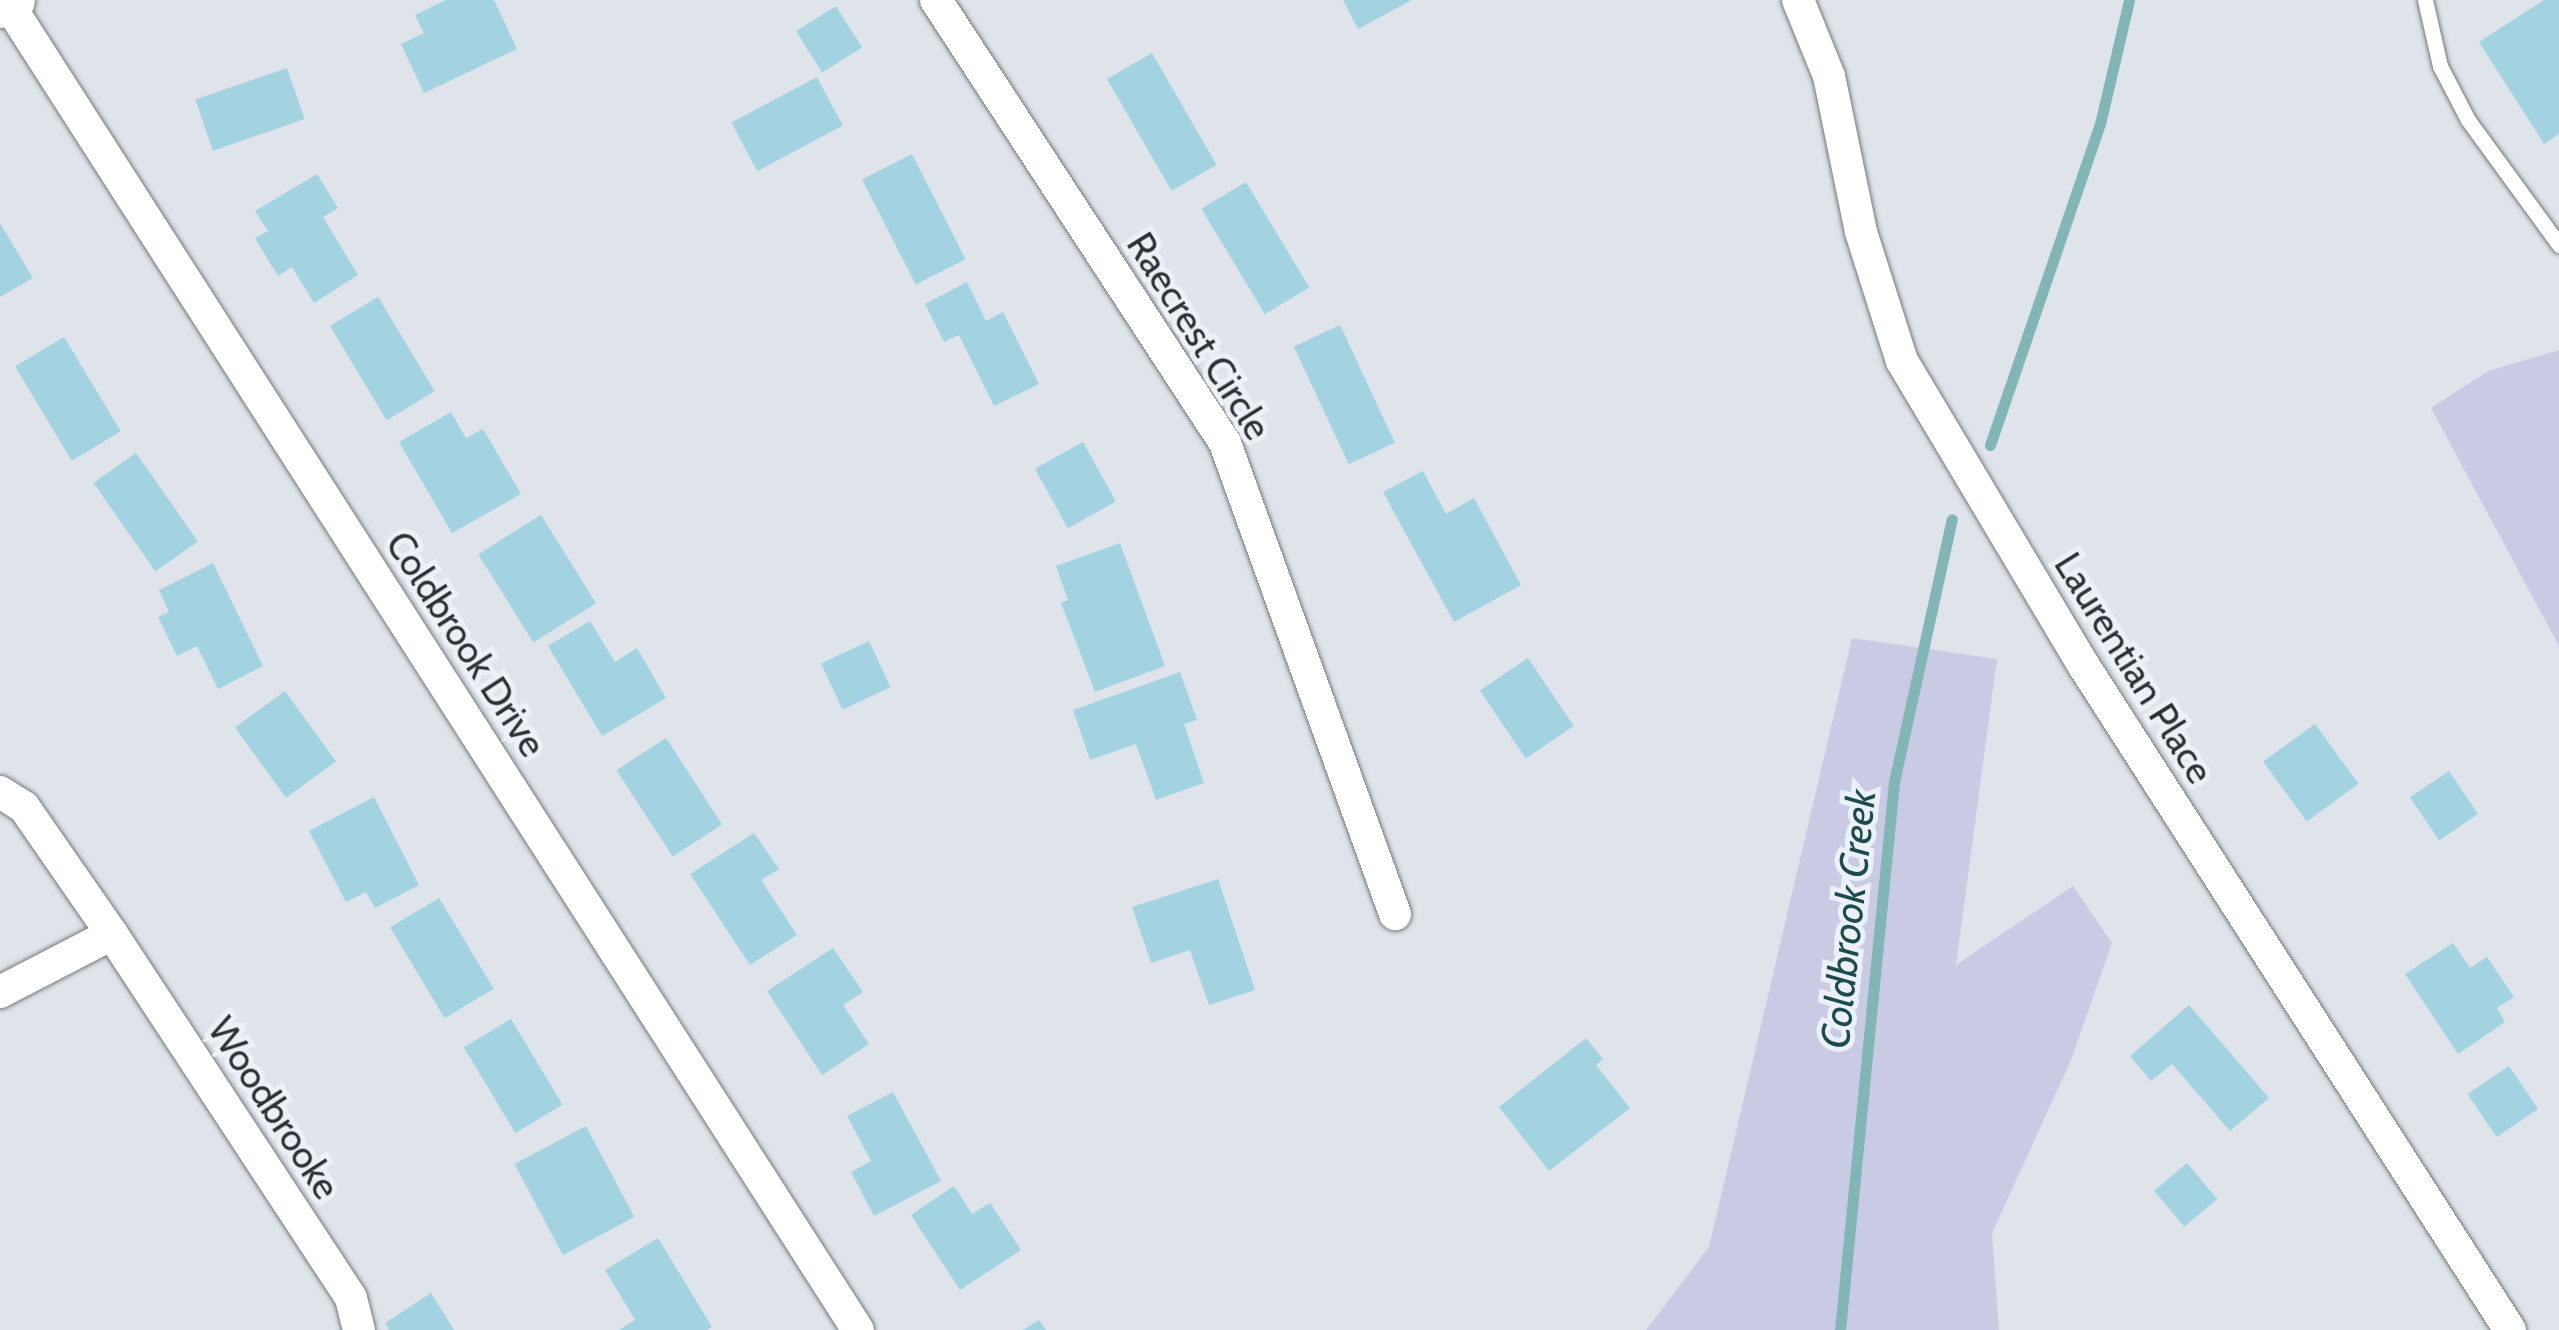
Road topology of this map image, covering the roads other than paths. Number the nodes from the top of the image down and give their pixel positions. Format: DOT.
graph roads {
  1 [pos="936,0"];
  2 [pos="1798,0"];
  3 [pos="2425,0"];
  4 [pos="6,2"];
  5 [pos="2559,246"];
  6 [pos="0,792"];
  7 [pos="1395,914"];
  8 [pos="112,934"];
  9 [pos="0,992"];
  10 [pos="359,1330"];
  11 [pos="858,1330"];
  12 [pos="2510,1330"];
  1 -- 7 [label="street, Raecrest Circle"];
  2 -- 12 [label="street, Laurentian Place"];
  3 -- 5 [label="lane"];
  4 -- 11 [label="street, Coldbrook Drive"];
  6 -- 8 [label="street, Woodbrooke"];
  8 -- 9 [label="street"];
  8 -- 10 [label="street, Woodbrooke"];
}
